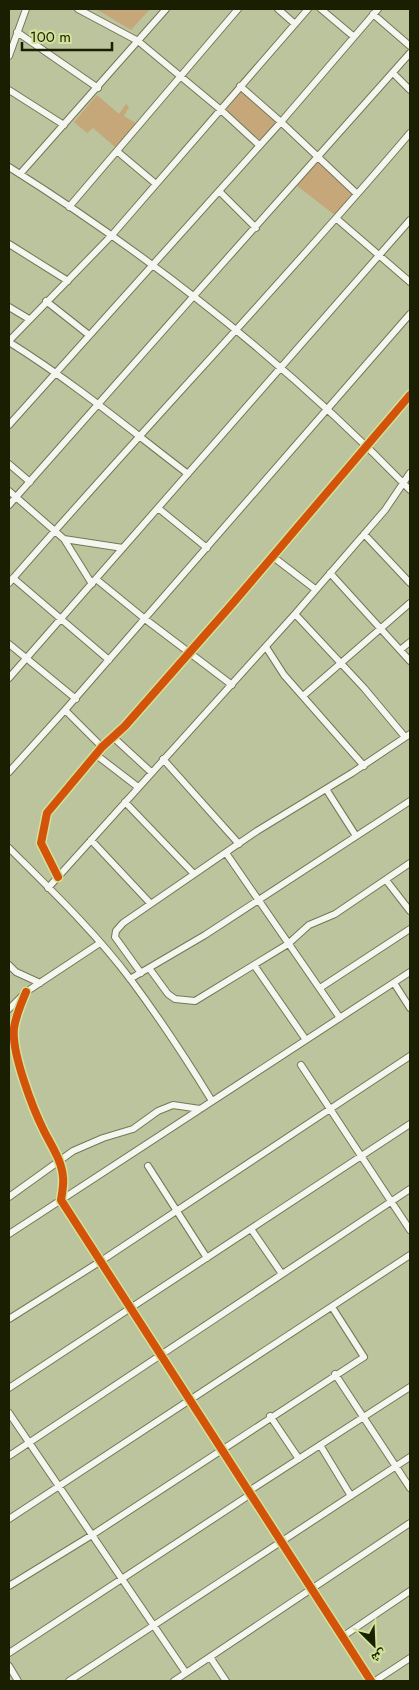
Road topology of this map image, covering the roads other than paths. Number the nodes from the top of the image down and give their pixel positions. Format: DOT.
graph roads {
  1 [pos="26,9"];
  2 [pos="80,9"];
  3 [pos="166,9"];
  4 [pos="238,9"];
  5 [pos="278,9"];
  6 [pos="308,9"];
  7 [pos="321,9"];
  8 [pos="375,11"];
  9 [pos="295,24"];
  10 [pos="17,32"];
  11 [pos="353,36"];
  12 [pos="138,41"];
  13 [pos="410,46"];
  14 [pos="410,53"];
  15 [pos="9,56"];
  16 [pos="392,73"];
  17 [pos="182,76"];
  18 [pos="240,86"];
  19 [pos="98,88"];
  20 [pos="9,90"];
  21 [pos="410,90"];
  22 [pos="221,110"];
  23 [pos="282,122"];
  24 [pos="64,125"];
  25 [pos="410,132"];
  26 [pos="259,146"];
  27 [pos="118,152"];
  28 [pos="317,155"];
  29 [pos="9,167"];
  30 [pos="20,174"];
  31 [pos="156,184"];
  32 [pos="219,191"];
  33 [pos="356,193"];
  34 [pos="69,207"];
  35 [pos="337,218"];
  36 [pos="410,220"];
  37 [pos="256,228"];
  38 [pos="112,235"];
  39 [pos="9,244"];
  40 [pos="381,255"];
  41 [pos="154,265"];
  42 [pos="68,281"];
  43 [pos="410,282"];
  44 [pos="194,297"];
  45 [pos="46,300"];
  46 [pos="9,307"];
  47 [pos="410,314"];
  48 [pos="29,319"];
  49 [pos="237,330"];
  50 [pos="89,335"];
  51 [pos="9,341"];
  52 [pos="280,368"];
  53 [pos="57,372"];
  54 [pos="410,395"];
  55 [pos="99,403"];
  56 [pos="329,409"];
  57 [pos="9,425"];
  58 [pos="138,436"];
  59 [pos="366,447"];
  60 [pos="9,464"];
  61 [pos="410,473"];
  62 [pos="188,474"];
  63 [pos="30,482"];
  64 [pos="402,482"];
  65 [pos="410,490"];
  66 [pos="9,492"];
  67 [pos="16,497"];
  68 [pos="9,505"];
  69 [pos="158,508"];
  70 [pos="54,532"];
  71 [pos="364,534"];
  72 [pos="64,539"];
  73 [pos="123,548"];
  74 [pos="207,548"];
  75 [pos="272,556"];
  76 [pos="330,573"];
  77 [pos="11,580"];
  78 [pos="94,581"];
  79 [pos="410,583"];
  80 [pos="315,589"];
  81 [pos="410,603"];
  82 [pos="295,614"];
  83 [pos="60,619"];
  84 [pos="145,620"];
  85 [pos="381,628"];
  86 [pos="410,642"];
  87 [pos="9,644"];
  88 [pos="266,647"];
  89 [pos="400,650"];
  90 [pos="189,652"];
  91 [pos="26,658"];
  92 [pos="109,660"];
  93 [pos="410,661"];
  94 [pos="342,664"];
  95 [pos="9,678"];
  96 [pos="232,685"];
  97 [pos="303,696"];
  98 [pos="76,699"];
  99 [pos="65,710"];
  100 [pos="407,736"];
  101 [pos="112,737"];
  102 [pos="102,747"];
  103 [pos="95,754"];
  104 [pos="163,759"];
  105 [pos="364,766"];
  106 [pos="9,772"];
  107 [pos="151,772"];
  108 [pos="138,787"];
  109 [pos="326,789"];
  110 [pos="410,801"];
  111 [pos="124,802"];
  112 [pos="356,836"];
  113 [pos="91,840"];
  114 [pos="239,844"];
  115 [pos="9,848"];
  116 [pos="226,853"];
  117 [pos="410,863"];
  118 [pos="194,874"];
  119 [pos="58,877"];
  120 [pos="386,880"];
  121 [pos="48,888"];
  122 [pos="257,900"];
  123 [pos="150,903"];
  124 [pos="410,911"];
  125 [pos="410,929"];
  126 [pos="100,943"];
  127 [pos="288,944"];
  128 [pos="9,965"];
  129 [pos="254,965"];
  130 [pos="149,968"];
  131 [pos="410,972"];
  132 [pos="141,973"];
  133 [pos="130,979"];
  134 [pos="40,982"];
  135 [pos="394,983"];
  136 [pos="320,988"];
  137 [pos="26,992"];
  138 [pos="410,1008"];
  139 [pos="9,1009"];
  140 [pos="340,1018"];
  141 [pos="306,1040"];
  142 [pos="410,1056"];
  143 [pos="301,1065"];
  144 [pos="212,1101"];
  145 [pos="331,1108"];
  146 [pos="200,1109"];
  147 [pos="410,1124"];
  148 [pos="362,1156"];
  149 [pos="59,1161"];
  150 [pos="148,1166"];
  151 [pos="410,1189"];
  152 [pos="9,1196"];
  153 [pos="61,1200"];
  154 [pos="392,1202"];
  155 [pos="177,1211"];
  156 [pos="251,1229"];
  157 [pos="410,1230"];
  158 [pos="9,1234"];
  159 [pos="410,1255"];
  160 [pos="207,1258"];
  161 [pos="101,1262"];
  162 [pos="282,1274"];
  163 [pos="332,1307"];
  164 [pos="131,1308"];
  165 [pos="9,1318"];
  166 [pos="161,1355"];
  167 [pos="336,1374"];
  168 [pos="410,1387"];
  169 [pos="9,1388"];
  170 [pos="190,1400"];
  171 [pos="9,1413"];
  172 [pos="270,1416"];
  173 [pos="363,1417"];
  174 [pos="29,1443"];
  175 [pos="320,1445"];
  176 [pos="221,1449"];
  177 [pos="9,1456"];
  178 [pos="410,1457"];
  179 [pos="299,1459"];
  180 [pos="396,1466"];
  181 [pos="59,1486"];
  182 [pos="410,1488"];
  183 [pos="250,1493"];
  184 [pos="351,1496"];
  185 [pos="9,1519"];
  186 [pos="410,1523"];
  187 [pos="92,1535"];
  188 [pos="281,1542"];
  189 [pos="122,1579"];
  190 [pos="9,1586"];
  191 [pos="311,1588"];
  192 [pos="410,1592"];
  193 [pos="154,1626"];
  194 [pos="342,1636"];
  195 [pos="9,1653"];
  196 [pos="210,1657"];
  197 [pos="410,1658"];
  198 [pos="9,1666"];
  199 [pos="186,1673"];
  200 [pos="18,1681"];
  201 [pos="69,1681"];
  202 [pos="174,1681"];
  203 [pos="226,1681"];
  204 [pos="371,1681"];
  205 [pos="375,1681"];
  1 -- 10 [label="street"];
  2 -- 12 [label="street"];
  3 -- 12 [label="street"];
  4 -- 17 [label="street"];
  5 -- 9 [label="street"];
  6 -- 9 [label="street"];
  7 -- 11 [label="street"];
  8 -- 11 [label="street"];
  8 -- 13 [label="street"];
  9 -- 18 [label="street"];
  10 -- 15 [label="street"];
  10 -- 19 [label="street"];
  11 -- 23 [label="street"];
  12 -- 17 [label="street"];
  12 -- 19 [label="street"];
  14 -- 16 [label="street"];
  16 -- 21 [label="street"];
  16 -- 28 [label="street"];
  17 -- 22 [label="street"];
  17 -- 27 [label="street"];
  18 -- 22 [label="street"];
  18 -- 23 [label="street"];
  19 -- 24 [label="street"];
  20 -- 24 [label="street"];
  22 -- 26 [label="street"];
  22 -- 31 [label="street"];
  23 -- 26 [label="street"];
  23 -- 28 [label="street"];
  24 -- 30 [label="street"];
  25 -- 33 [label="street"];
  26 -- 32 [label="street"];
  27 -- 31 [label="street"];
  27 -- 34 [label="street"];
  28 -- 33 [label="street"];
  28 -- 37 [label="street"];
  29 -- 30 [label="street"];
  30 -- 34 [label="street"];
  31 -- 38 [label="street"];
  32 -- 37 [label="street"];
  32 -- 41 [label="street"];
  33 -- 35 [label="street"];
  34 -- 38 [label="street"];
  35 -- 40 [label="street"];
  35 -- 49 [label="street"];
  36 -- 40 [label="street"];
  37 -- 44 [label="street"];
  38 -- 41 [label="street"];
  38 -- 42 [label="street"];
  39 -- 42 [label="street"];
  40 -- 43 [label="street"];
  40 -- 52 [label="street"];
  41 -- 44 [label="street"];
  41 -- 50 [label="street"];
  42 -- 45 [label="street"];
  44 -- 49 [label="street"];
  44 -- 55 [label="street"];
  45 -- 48 [label="street"];
  45 -- 50 [label="street"];
  46 -- 48 [label="street"];
  47 -- 56 [label="street"];
  48 -- 51 [label="street"];
  49 -- 52 [label="street"];
  49 -- 58 [label="street"];
  50 -- 53 [label="street"];
  51 -- 53 [label="street"];
  52 -- 56 [label="street"];
  52 -- 62 [label="street"];
  53 -- 55 [label="street"];
  53 -- 57 [label="street"];
  54 -- 59 [label="street"];
  55 -- 58 [label="street"];
  55 -- 63 [label="street"];
  56 -- 59 [label="street"];
  56 -- 74 [label="street"];
  58 -- 62 [label="street"];
  58 -- 70 [label="street"];
  59 -- 64 [label="street"];
  59 -- 75 [label="street"];
  60 -- 63 [label="street"];
  61 -- 64 [label="street"];
  62 -- 69 [label="street"];
  63 -- 67 [label="street"];
  64 -- 65 [label="street"];
  64 -- 71 [label="street"];
  66 -- 67 [label="street"];
  67 -- 68 [label="street"];
  67 -- 70 [label="street"];
  69 -- 73 [label="street"];
  69 -- 74 [label="street"];
  70 -- 72 [label="street"];
  70 -- 77 [label="street"];
  71 -- 76 [label="street"];
  71 -- 79 [label="street"];
  72 -- 73 [label="street"];
  72 -- 78 [label="street"];
  73 -- 78 [label="street"];
  74 -- 84 [label="street"];
  75 -- 80 [label="street"];
  75 -- 90 [label="street"];
  76 -- 80 [label="street"];
  76 -- 85 [label="street"];
  77 -- 83 [label="street"];
  78 -- 83 [label="street"];
  78 -- 84 [label="street"];
  80 -- 82 [label="street"];
  81 -- 85 [label="street"];
  82 -- 88 [label="street"];
  82 -- 94 [label="street"];
  83 -- 91 [label="street"];
  83 -- 92 [label="street"];
  84 -- 90 [label="street"];
  84 -- 92 [label="street"];
  85 -- 89 [label="street"];
  85 -- 94 [label="street"];
  86 -- 89 [label="street"];
  87 -- 91 [label="street"];
  88 -- 96 [label="street"];
  88 -- 97 [label="street"];
  89 -- 93 [label="street"];
  90 -- 96 [label="street"];
  90 -- 101 [label="street"];
  91 -- 95 [label="street"];
  91 -- 98 [label="street"];
  92 -- 98 [label="street"];
  94 -- 97 [label="street"];
  94 -- 100 [label="street"];
  96 -- 104 [label="street"];
  97 -- 105 [label="street"];
  98 -- 99 [label="street"];
  99 -- 102 [label="street"];
  99 -- 106 [label="street"];
  100 -- 105 [label="street"];
  101 -- 102 [label="street"];
  101 -- 107 [label="street"];
  102 -- 103 [label="street"];
  103 -- 108 [label="street"];
  103 -- 119 [label="street"];
  104 -- 107 [label="street"];
  104 -- 114 [label="street"];
  105 -- 109 [label="street"];
  107 -- 108 [label="street"];
  108 -- 111 [label="street"];
  109 -- 112 [label="street"];
  109 -- 114 [label="street"];
  110 -- 112 [label="street"];
  111 -- 113 [label="street"];
  111 -- 118 [label="street"];
  112 -- 122 [label="street"];
  113 -- 119 [label="street"];
  113 -- 123 [label="street"];
  114 -- 116 [label="street"];
  115 -- 121 [label="street"];
  116 -- 118 [label="street"];
  116 -- 122 [label="street"];
  117 -- 120 [label="street"];
  118 -- 123 [label="street"];
  119 -- 121 [label="street"];
  120 -- 124 [label="street"];
  120 -- 127 [label="street"];
  121 -- 126 [label="street"];
  122 -- 127 [label="street"];
  122 -- 130 [label="street"];
  123 -- 132 [label="street"];
  125 -- 136 [label="street"];
  126 -- 133 [label="street"];
  126 -- 134 [label="street"];
  127 -- 129 [label="street"];
  127 -- 136 [label="street"];
  128 -- 134 [label="street"];
  129 -- 130 [label="street"];
  129 -- 141 [label="street"];
  130 -- 132 [label="street"];
  131 -- 135 [label="street"];
  132 -- 133 [label="street"];
  133 -- 144 [label="street"];
  134 -- 137 [label="street"];
  135 -- 138 [label="street"];
  135 -- 140 [label="street"];
  136 -- 140 [label="street"];
  137 -- 139 [label="street"];
  137 -- 149 [label="street"];
  140 -- 141 [label="street"];
  141 -- 144 [label="street"];
  142 -- 145 [label="street"];
  143 -- 145 [label="street"];
  144 -- 146 [label="street"];
  145 -- 148 [label="street"];
  145 -- 155 [label="street"];
  146 -- 149 [label="street"];
  146 -- 153 [label="street"];
  147 -- 148 [label="street"];
  148 -- 154 [label="street"];
  148 -- 156 [label="street"];
  149 -- 152 [label="street"];
  149 -- 153 [label="street"];
  150 -- 155 [label="street"];
  151 -- 154 [label="street"];
  153 -- 158 [label="street"];
  153 -- 161 [label="street"];
  154 -- 157 [label="street"];
  154 -- 162 [label="street"];
  155 -- 160 [label="street"];
  155 -- 161 [label="street"];
  156 -- 160 [label="street"];
  156 -- 162 [label="street"];
  159 -- 163 [label="street"];
  160 -- 164 [label="street"];
  161 -- 164 [label="street"];
  161 -- 165 [label="street"];
  162 -- 166 [label="street"];
  163 -- 167 [label="street"];
  163 -- 170 [label="street"];
  164 -- 166 [label="street"];
  164 -- 169 [label="street"];
  166 -- 170 [label="street"];
  166 -- 174 [label="street"];
  167 -- 172 [label="street"];
  167 -- 173 [label="street"];
  168 -- 173 [label="street"];
  170 -- 176 [label="street"];
  170 -- 181 [label="street"];
  171 -- 174 [label="street"];
  172 -- 176 [label="street"];
  172 -- 179 [label="street"];
  173 -- 175 [label="street"];
  173 -- 180 [label="street"];
  174 -- 177 [label="street"];
  174 -- 181 [label="street"];
  175 -- 179 [label="street"];
  175 -- 184 [label="street"];
  176 -- 183 [label="street"];
  176 -- 187 [label="street"];
  178 -- 180 [label="street"];
  179 -- 183 [label="street"];
  180 -- 182 [label="street"];
  180 -- 184 [label="street"];
  181 -- 185 [label="street"];
  181 -- 187 [label="street"];
  183 -- 188 [label="street"];
  183 -- 189 [label="street"];
  184 -- 188 [label="street"];
  186 -- 191 [label="street"];
  187 -- 189 [label="street"];
  187 -- 190 [label="street"];
  188 -- 191 [label="street"];
  188 -- 193 [label="street"];
  189 -- 193 [label="street"];
  189 -- 195 [label="street"];
  191 -- 194 [label="street"];
  191 -- 196 [label="street"];
  192 -- 194 [label="street"];
  193 -- 199 [label="street"];
  193 -- 201 [label="street"];
  194 -- 204 [label="street"];
  196 -- 199 [label="street"];
  196 -- 203 [label="street"];
  197 -- 205 [label="street"];
  198 -- 200 [label="street"];
  199 -- 202 [label="street"];
}
